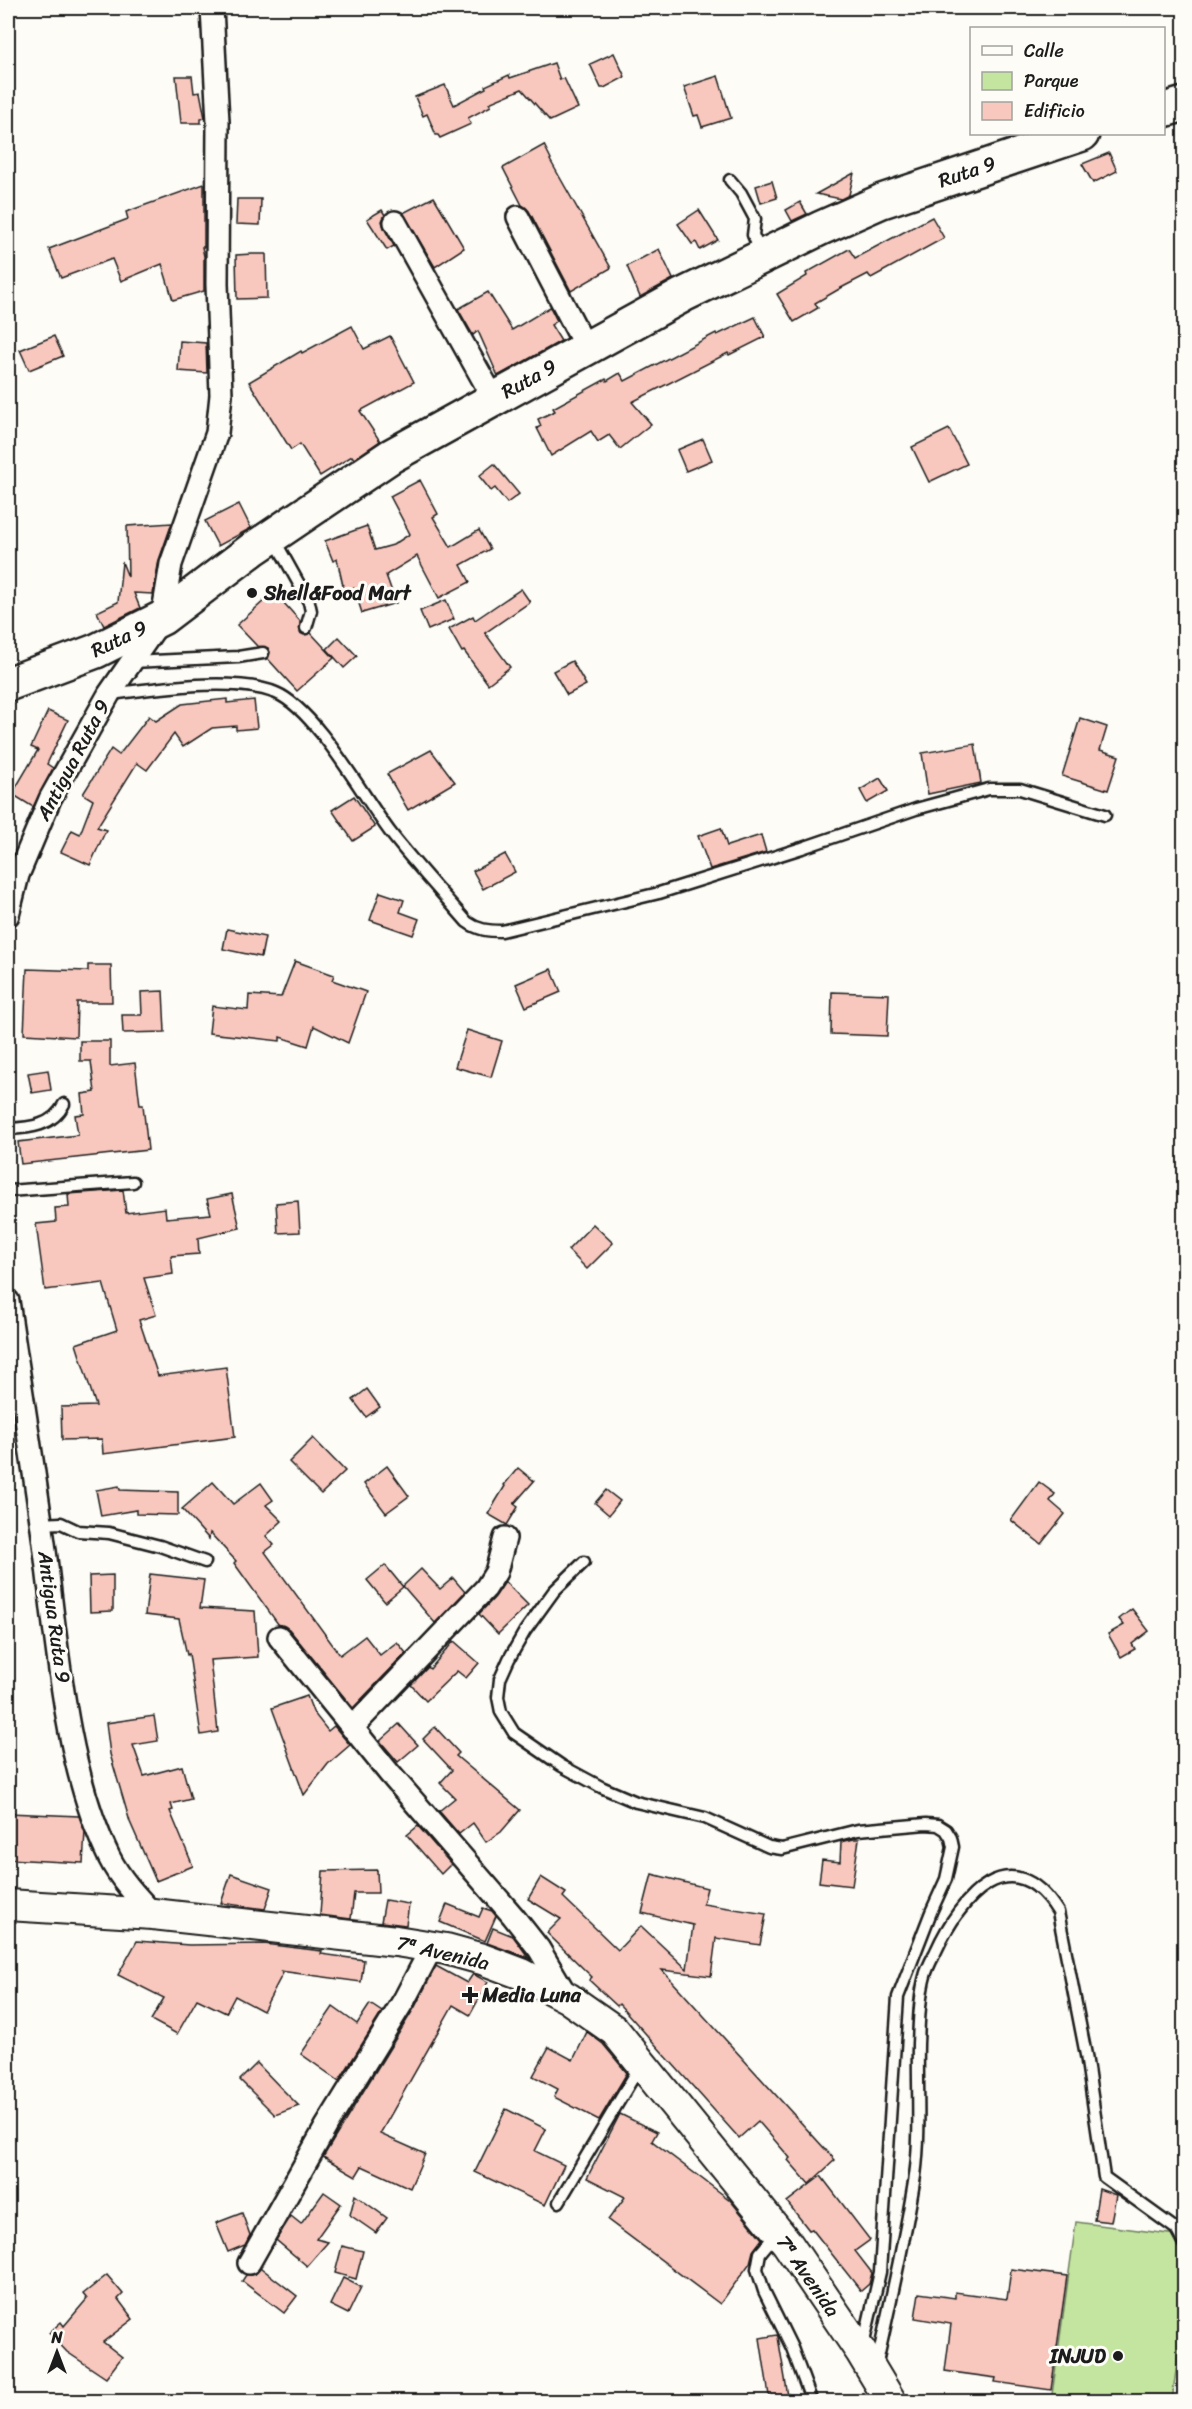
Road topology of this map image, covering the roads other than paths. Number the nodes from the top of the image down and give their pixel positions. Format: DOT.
graph roads {
  1 [pos="212,8"];
  2 [pos="1185,104"];
  3 [pos="1165,110"];
  4 [pos="1079,135"];
  5 [pos="730,180"];
  6 [pos="518,217"];
  7 [pos="395,222"];
  8 [pos="762,256"];
  9 [pos="586,348"];
  10 [pos="494,399"];
  11 [pos="272,536"];
  12 [pos="162,618"];
  13 [pos="306,628"];
  14 [pos="263,653"];
  15 [pos="131,662"];
  16 [pos="8,684"];
  17 [pos="109,694"];
  18 [pos="1105,815"];
  19 [pos="8,915"];
  20 [pos="64,1104"];
  21 [pos="8,1129"];
  22 [pos="133,1182"];
  23 [pos="8,1191"];
  24 [pos="8,1301"];
  25 [pos="41,1524"];
  26 [pos="505,1538"];
  27 [pos="205,1562"];
  28 [pos="584,1562"];
  29 [pos="279,1637"];
  30 [pos="352,1728"];
  31 [pos="8,1905"];
  32 [pos="153,1914"];
  33 [pos="432,1947"];
  34 [pos="568,1998"];
  35 [pos="642,2064"];
  36 [pos="559,2202"];
  37 [pos="778,2232"];
  38 [pos="1185,2244"];
  39 [pos="249,2263"];
  40 [pos="868,2364"];
  41 [pos="812,2402"];
  42 [pos="891,2402"];
  1 -- 12 [label="street"];
  2 -- 3 [label="main road"];
  4 -- 8 [label="main road, Ruta 9"];
  5 -- 8 [label="lane"];
  6 -- 9 [label="street"];
  7 -- 10 [label="street"];
  8 -- 9 [label="main road, Ruta 9"];
  9 -- 10 [label="main road, Ruta 9"];
  10 -- 11 [label="main road, Ruta 9"];
  11 -- 12 [label="main road, Ruta 9"];
  11 -- 13 [label="lane"];
  12 -- 15 [label="street, Antigua Ruta 9"];
  12 -- 16 [label="main road, Ruta 9"];
  14 -- 15 [label="lane"];
  15 -- 17 [label="street, Antigua Ruta 9"];
  17 -- 18 [label="lane"];
  17 -- 19 [label="street, Antigua Ruta 9"];
  20 -- 21 [label="lane"];
  22 -- 23 [label="lane"];
  24 -- 25 [label="street, Antigua Ruta 9"];
  25 -- 27 [label="lane"];
  25 -- 32 [label="street, Antigua Ruta 9"];
  26 -- 30 [label="street"];
  28 -- 40 [label="lane"];
  29 -- 30 [label="street"];
  30 -- 34 [label="street"];
  31 -- 32 [label="main road, 7ª Avenida"];
  32 -- 33 [label="main road, 7ª Avenida"];
  33 -- 34 [label="main road, 7ª Avenida"];
  33 -- 39 [label="street"];
  34 -- 35 [label="main road, 7ª Avenida"];
  35 -- 36 [label="lane"];
  35 -- 37 [label="main road, 7ª Avenida"];
  37 -- 40 [label="main road, 7ª Avenida"];
  37 -- 41 [label="lane"];
  38 -- 40 [label="lane"];
  40 -- 42 [label="main road, 7ª Avenida"];
}
